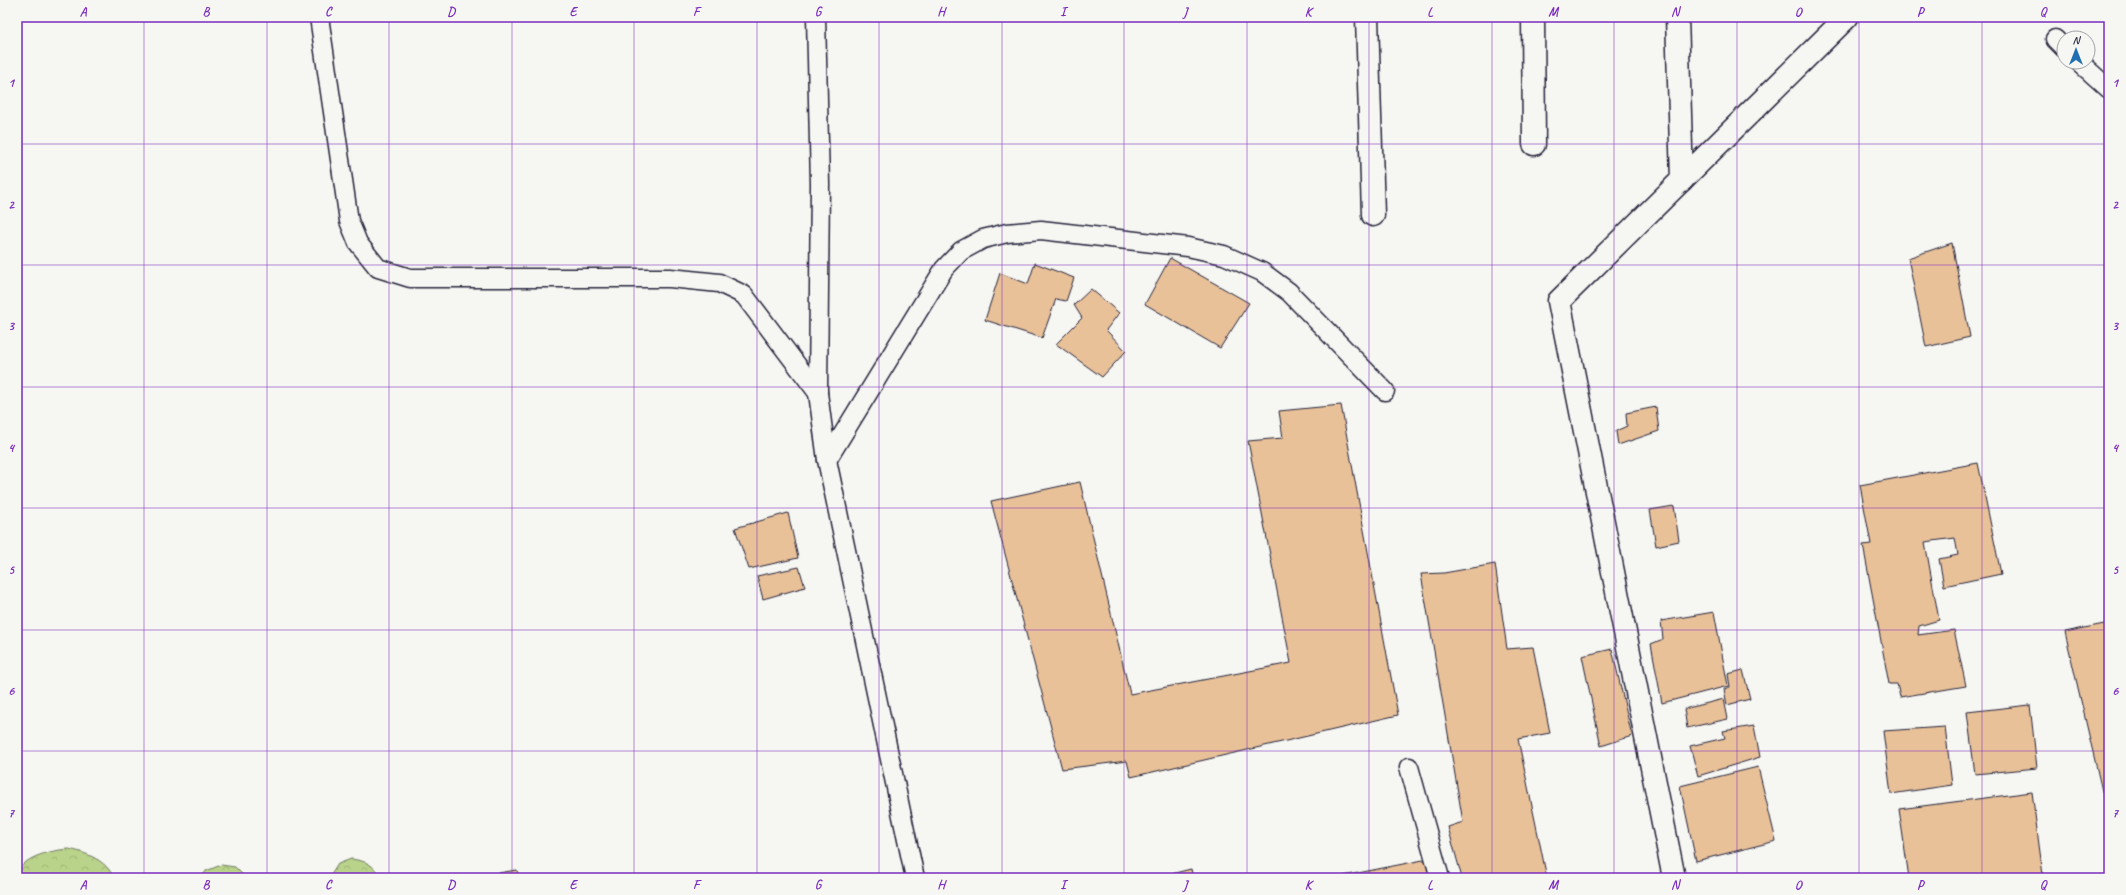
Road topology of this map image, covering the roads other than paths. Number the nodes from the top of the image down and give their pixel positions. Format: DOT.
graph roads {
  1 [pos="319,17"];
  2 [pos="816,17"];
  3 [pos="1367,17"];
  4 [pos="1533,17"];
  5 [pos="1677,17"];
  6 [pos="1847,17"];
  7 [pos="2088,70"];
  8 [pos="2109,89"];
  9 [pos="1534,144"];
  10 [pos="1682,180"];
  11 [pos="1373,215"];
  12 [pos="1385,391"];
  13 [pos="818,393"];
  14 [pos="827,460"];
  15 [pos="1409,767"];
  16 [pos="915,878"];
  17 [pos="1440,878"];
  18 [pos="1674,878"];
  1 -- 13 [label="lane"];
  2 -- 13 [label="lane"];
  3 -- 11 [label="street"];
  4 -- 9 [label="street"];
  5 -- 10 [label="street"];
  6 -- 10 [label="street"];
  7 -- 8 [label="lane"];
  10 -- 18 [label="street"];
  12 -- 14 [label="lane"];
  13 -- 14 [label="lane"];
  14 -- 16 [label="lane"];
  15 -- 17 [label="lane"];
}
